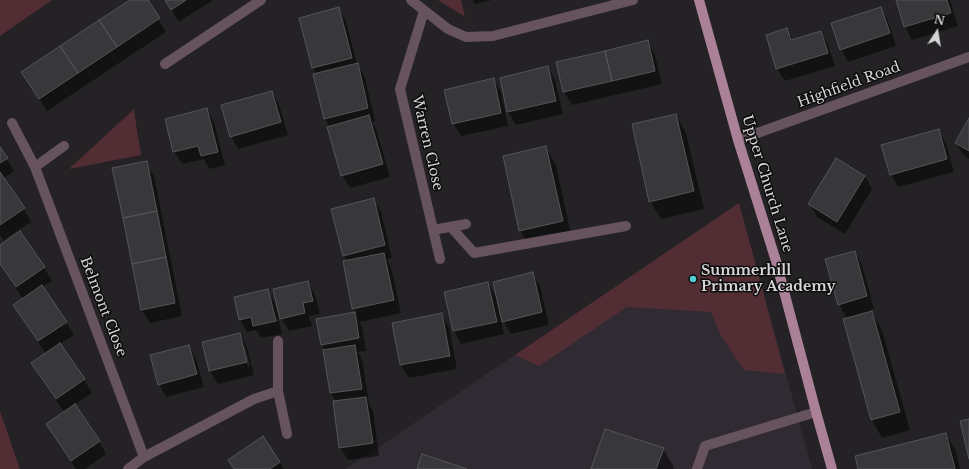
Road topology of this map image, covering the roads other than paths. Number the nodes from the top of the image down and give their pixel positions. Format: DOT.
graph roads {
  1 [pos="260,0"];
  2 [pos="411,0"];
  3 [pos="633,0"];
  4 [pos="699,0"];
  5 [pos="424,10"];
  6 [pos="969,57"];
  7 [pos="165,64"];
  8 [pos="12,123"];
  9 [pos="738,140"];
  10 [pos="64,146"];
  11 [pos="35,167"];
  12 [pos="466,224"];
  13 [pos="451,226"];
  14 [pos="626,226"];
  15 [pos="433,230"];
  16 [pos="440,259"];
  17 [pos="278,342"];
  18 [pos="278,391"];
  19 [pos="816,412"];
  20 [pos="287,434"];
  21 [pos="705,446"];
  22 [pos="144,457"];
  23 [pos="128,469"];
  24 [pos="697,469"];
  25 [pos="703,469"];
  26 [pos="832,469"];
  1 -- 7 [label="street"];
  2 -- 5 [label="street"];
  3 -- 5 [label="street"];
  4 -- 9 [label="main road, Upper Church Lane"];
  5 -- 15 [label="street, Warren Close"];
  6 -- 9 [label="street, Highfield Road"];
  8 -- 11 [label="street, Belmont Close"];
  9 -- 19 [label="main road, Upper Church Lane"];
  10 -- 11 [label="street"];
  11 -- 22 [label="street, Belmont Close"];
  12 -- 13 [label="street"];
  13 -- 14 [label="street"];
  13 -- 15 [label="street"];
  15 -- 16 [label="street, Warren Close"];
  17 -- 18 [label="street"];
  18 -- 20 [label="street"];
  18 -- 22 [label="street"];
  19 -- 21 [label="street"];
  19 -- 26 [label="main road, Upper Church Lane"];
  21 -- 24 [label="street"];
  21 -- 25 [label="street"];
  22 -- 23 [label="street"];
}
